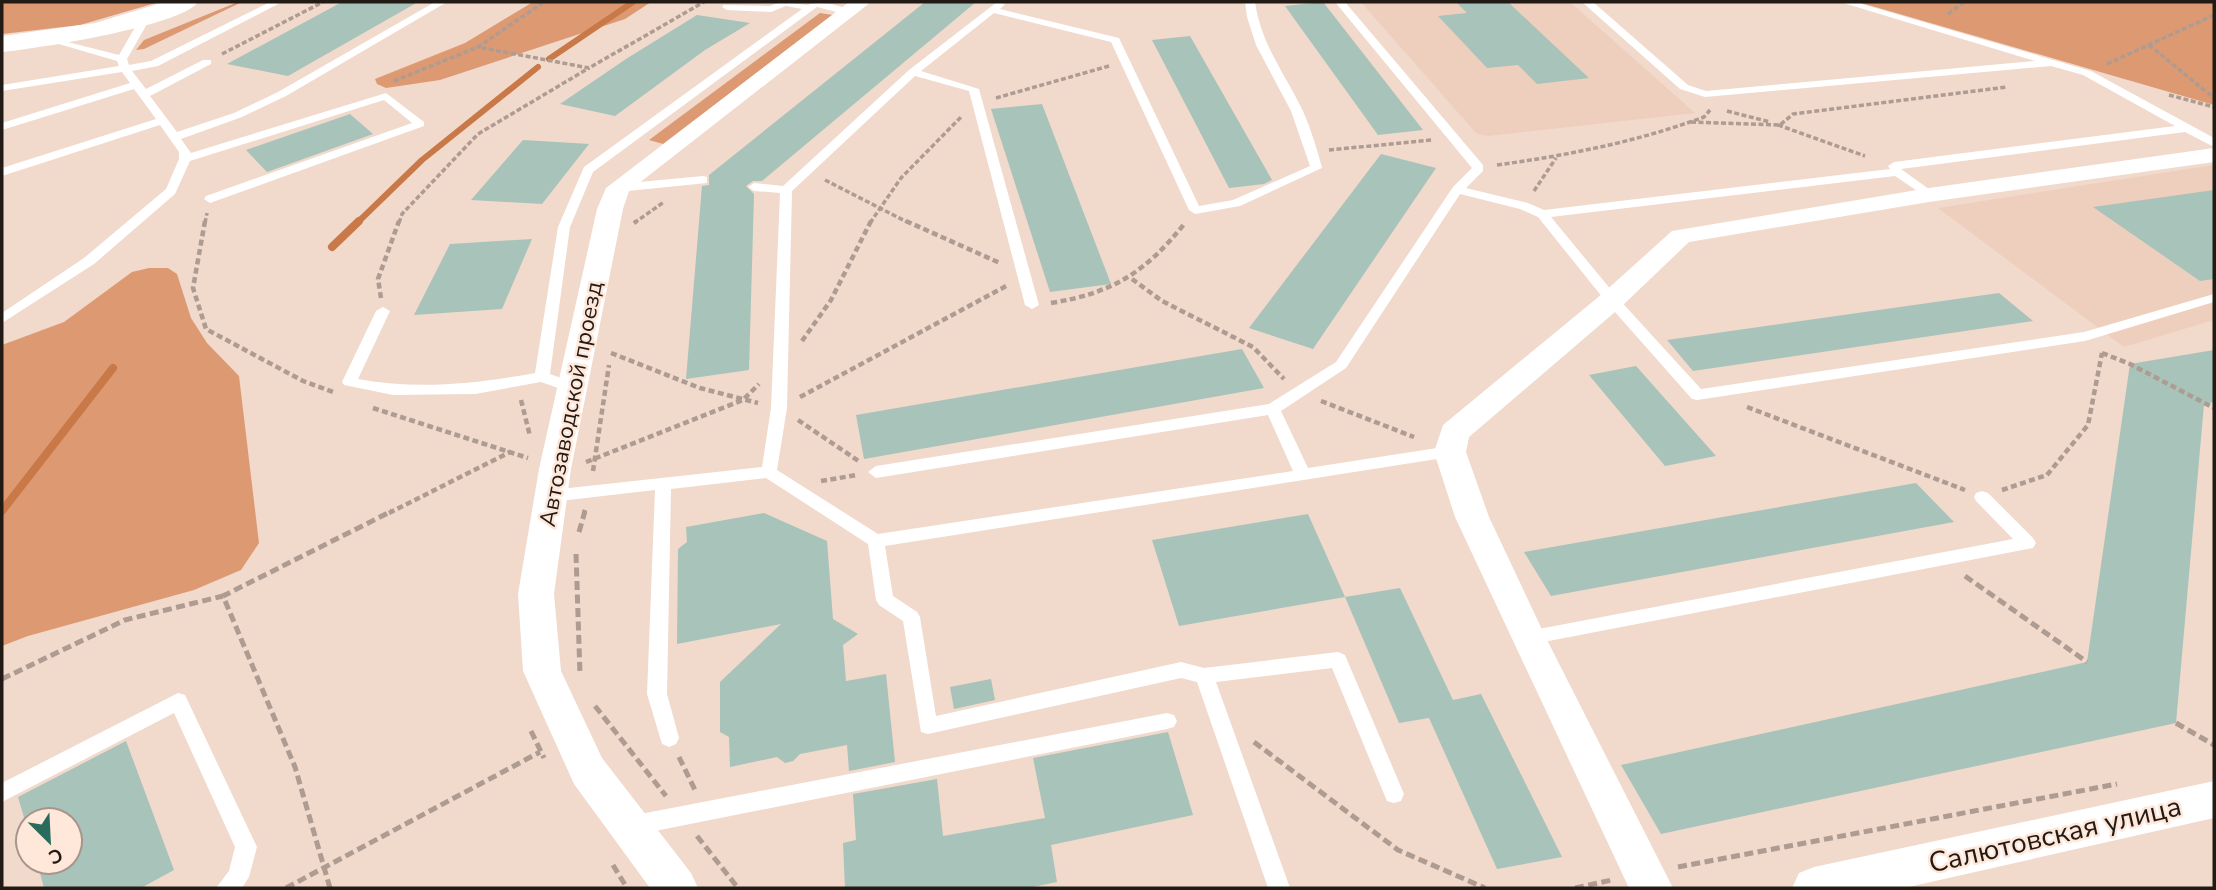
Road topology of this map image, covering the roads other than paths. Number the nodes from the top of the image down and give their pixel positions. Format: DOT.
graph roads {
  1 [pos="186,2"];
  2 [pos="277,2"];
  3 [pos="442,2"];
  4 [pos="1250,2"];
  5 [pos="1340,2"];
  6 [pos="1587,2"];
  7 [pos="1845,2"];
  8 [pos="814,5"];
  9 [pos="727,6"];
  10 [pos="998,6"];
  11 [pos="854,7"];
  12 [pos="146,17"];
  13 [pos="56,40"];
  14 [pos="2,44"];
  15 [pos="207,62"];
  16 [pos="2049,63"];
  17 [pos="124,64"];
  18 [pos="913,72"];
  19 [pos="2,88"];
  20 [pos="141,89"];
  21 [pos="164,120"];
  22 [pos="2,127"];
  23 [pos="2187,128"];
  24 [pos="175,137"];
  25 [pos="2214,143"];
  26 [pos="2214,155"];
  27 [pos="185,159"];
  28 [pos="1895,169"];
  29 [pos="2,172"];
  30 [pos="702,180"];
  31 [pos="627,187"];
  32 [pos="754,187"];
  33 [pos="786,190"];
  34 [pos="1457,190"];
  35 [pos="1929,195"];
  36 [pos="210,199"];
  37 [pos="1542,214"];
  38 [pos="2214,298"];
  39 [pos="1612,300"];
  40 [pos="1032,305"];
  41 [pos="383,311"];
  42 [pos="2,318"];
  43 [pos="542,377"];
  44 [pos="572,388"];
  45 [pos="1273,409"];
  46 [pos="1450,452"];
  47 [pos="769,472"];
  48 [pos="876,472"];
  49 [pos="1304,476"];
  50 [pos="663,483"];
  51 [pos="551,496"];
  52 [pos="1982,496"];
  53 [pos="876,541"];
  54 [pos="1528,638"];
  55 [pos="1203,676"];
  56 [pos="1167,721"];
  57 [pos="669,738"];
  58 [pos="2,793"];
  59 [pos="1394,794"];
  60 [pos="2214,799"];
  61 [pos="629,826"];
  62 [pos="1648,881"];
  63 [pos="227,888"];
  64 [pos="676,888"];
  65 [pos="1279,888"];
  66 [pos="1814,888"];
  1 -- 12 [label="main road"];
  2 -- 17 [label="lane"];
  3 -- 24 [label="lane"];
  4 -- 10 [label="lane"];
  5 -- 34 [label="lane"];
  6 -- 16 [label="lane"];
  7 -- 16 [label="lane"];
  8 -- 9 [label="lane"];
  8 -- 11 [label="lane"];
  8 -- 43 [label="lane"];
  10 -- 18 [label="lane"];
  11 -- 31 [label="street"];
  12 -- 13 [label="main road"];
  12 -- 17 [label="lane"];
  13 -- 14 [label="main road"];
  13 -- 17 [label="lane"];
  15 -- 20 [label="lane"];
  16 -- 23 [label="lane"];
  17 -- 19 [label="lane"];
  17 -- 20 [label="lane"];
  18 -- 33 [label="lane"];
  18 -- 40 [label="lane"];
  20 -- 21 [label="lane"];
  20 -- 22 [label="lane"];
  21 -- 24 [label="lane"];
  21 -- 29 [label="lane"];
  23 -- 25 [label="lane"];
  23 -- 28 [label="lane"];
  24 -- 27 [label="lane"];
  26 -- 35 [label="street"];
  27 -- 36 [label="lane"];
  27 -- 42 [label="lane"];
  28 -- 35 [label="lane"];
  28 -- 37 [label="lane"];
  30 -- 31 [label="lane"];
  31 -- 44 [label="street, Автозаводской проезд"];
  32 -- 33 [label="lane"];
  33 -- 47 [label="lane"];
  34 -- 37 [label="lane"];
  34 -- 45 [label="lane"];
  35 -- 39 [label="street"];
  37 -- 39 [label="lane"];
  38 -- 39 [label="lane"];
  39 -- 46 [label="street"];
  41 -- 43 [label="lane"];
  43 -- 44 [label="lane"];
  44 -- 51 [label="street, Автозаводской проезд"];
  45 -- 48 [label="lane"];
  45 -- 49 [label="lane"];
  46 -- 49 [label="lane"];
  46 -- 54 [label="street"];
  47 -- 50 [label="lane"];
  47 -- 53 [label="lane"];
  49 -- 53 [label="lane"];
  50 -- 51 [label="lane"];
  50 -- 57 [label="lane"];
  51 -- 61 [label="street, Автозаводской проезд"];
  52 -- 54 [label="lane"];
  53 -- 55 [label="lane"];
  54 -- 62 [label="street"];
  55 -- 59 [label="lane"];
  55 -- 65 [label="lane"];
  56 -- 61 [label="lane"];
  58 -- 63 [label="lane"];
  60 -- 66 [label="street, Салютовская улица"];
  61 -- 64 [label="street, Автозаводской проезд"];
}
